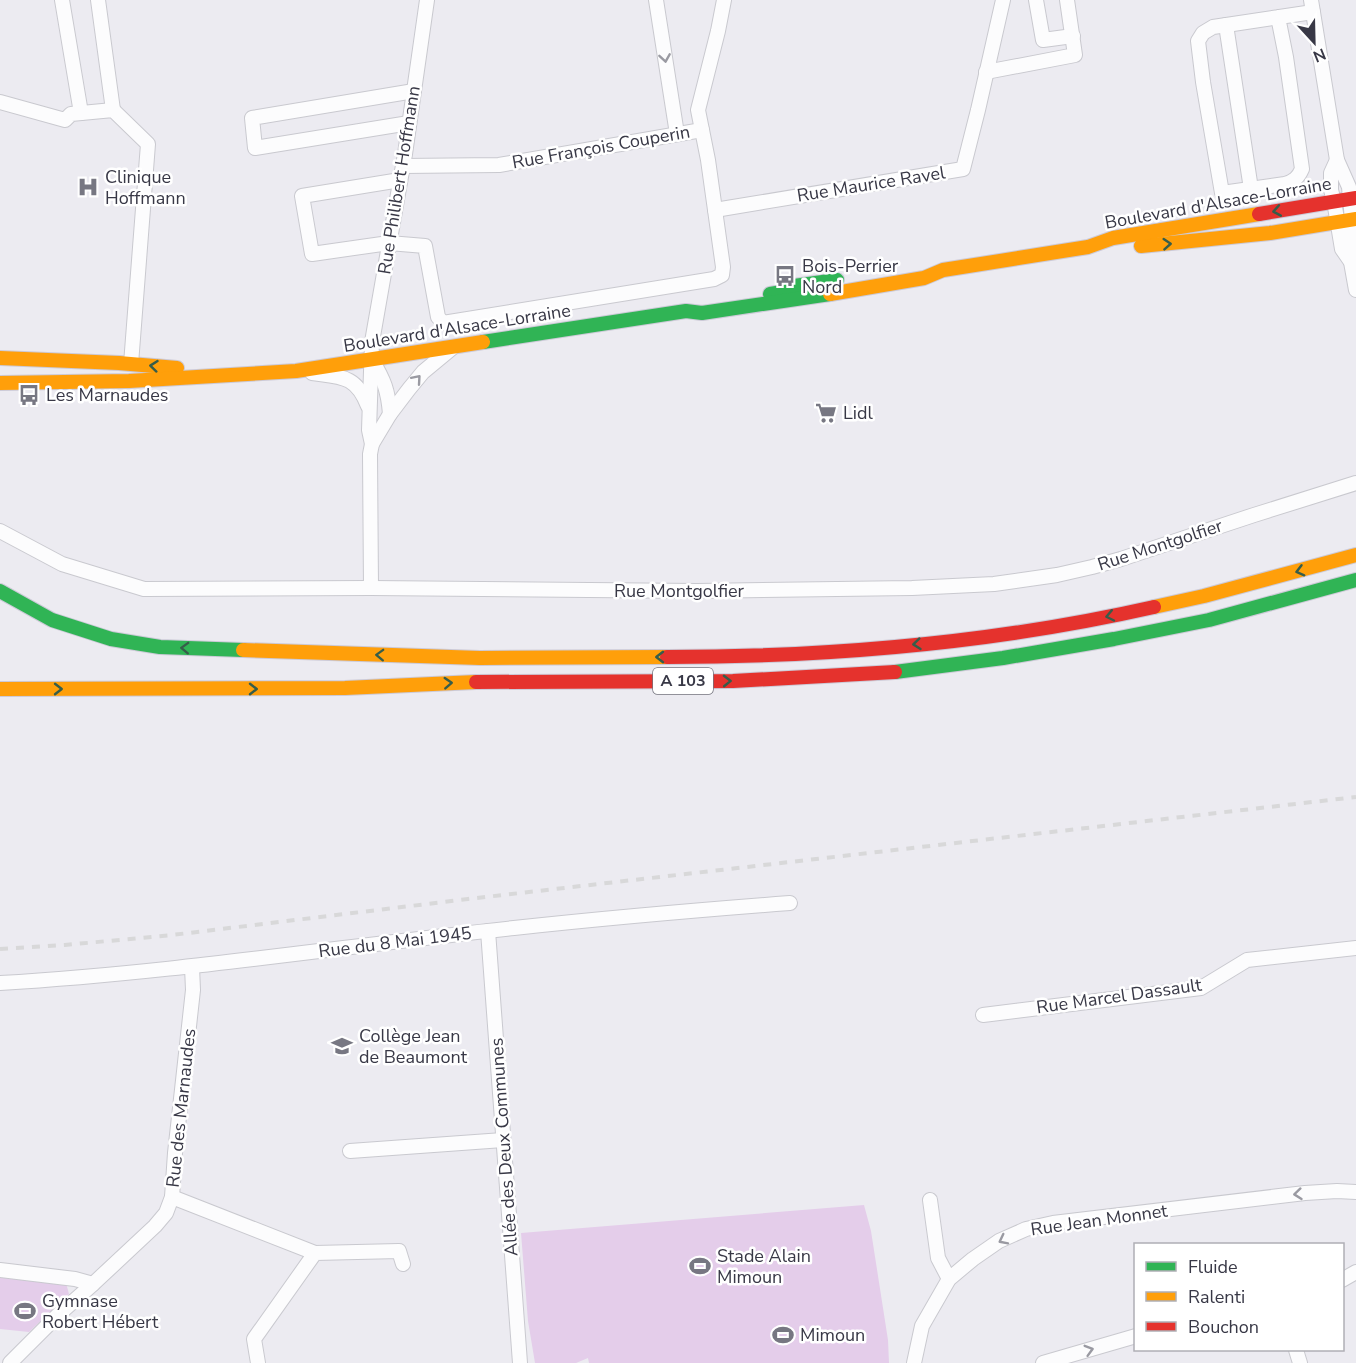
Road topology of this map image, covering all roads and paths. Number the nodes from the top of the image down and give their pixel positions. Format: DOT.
graph roads {
  1 [pos="62,0"];
  2 [pos="98,0"];
  3 [pos="427,0"];
  4 [pos="656,0"];
  5 [pos="724,0"];
  6 [pos="1003,0"];
  7 [pos="1036,0"];
  8 [pos="1067,0"];
  9 [pos="1312,6"];
  10 [pos="1278,17"];
  11 [pos="1226,25"];
  12 [pos="1073,36"];
  13 [pos="987,72"];
  14 [pos="414,91"];
  15 [pos="0,102"];
  16 [pos="112,110"];
  17 [pos="81,113"];
  18 [pos="409,123"];
  19 [pos="702,130"];
  20 [pos="677,134"];
  21 [pos="1337,160"];
  22 [pos="403,166"];
  23 [pos="400,180"];
  24 [pos="1251,189"];
  25 [pos="1353,198"];
  26 [pos="1334,201"];
  27 [pos="715,210"];
  28 [pos="1348,220"];
  29 [pos="389,243"];
  30 [pos="1088,247"];
  31 [pos="1354,255"];
  32 [pos="939,271"];
  33 [pos="886,273"];
  34 [pos="1356,290"];
  35 [pos="804,299"];
  36 [pos="686,311"];
  37 [pos="454,347"];
  38 [pos="0,358"];
  39 [pos="372,360"];
  40 [pos="131,364"];
  41 [pos="296,371"];
  42 [pos="233,374"];
  43 [pos="0,383"];
  44 [pos="369,408"];
  45 [pos="390,414"];
  46 [pos="372,444"];
  47 [pos="1356,483"];
  48 [pos="0,531"];
  49 [pos="1356,555"];
  50 [pos="1356,580"];
  51 [pos="371,588"];
  52 [pos="0,591"];
  53 [pos="0,689"];
  54 [pos="790,903"];
  55 [pos="488,931"];
  56 [pos="1356,948"];
  57 [pos="192,967"];
  58 [pos="0,983"];
  59 [pos="982,1015"];
  60 [pos="503,1140"];
  61 [pos="350,1151"];
  62 [pos="1356,1192"];
  63 [pos="172,1197"];
  64 [pos="930,1200"];
  65 [pos="315,1253"];
  66 [pos="403,1264"];
  67 [pos="0,1269"];
  68 [pos="949,1279"];
  69 [pos="93,1284"];
  70 [pos="1134,1337"];
  71 [pos="10,1363"];
  72 [pos="258,1363"];
  73 [pos="520,1363"];
  74 [pos="914,1363"];
  75 [pos="1043,1363"];
  1 -- 17 [label="street"];
  2 -- 16 [label="street"];
  3 -- 14 [label="street, Rue Philibert Hoffmann"];
  4 -- 20 [label="street, one-way"];
  5 -- 19 [label="street, Rue François Couperin"];
  6 -- 13 [label="street, Rue Maurice Ravel"];
  7 -- 12 [label="street"];
  8 -- 12 [label="street"];
  9 -- 10 [label="street"];
  9 -- 21 [label="street"];
  10 -- 11 [label="street"];
  10 -- 24 [label="street"];
  11 -- 24 [label="street"];
  11 -- 24 [label="street"];
  12 -- 13 [label="street"];
  13 -- 27 [label="street, Rue Maurice Ravel"];
  14 -- 18 [label="street, Rue Philibert Hoffmann"];
  14 -- 18 [label="street"];
  15 -- 17 [label="street"];
  16 -- 17 [label="street"];
  16 -- 40 [label="street"];
  18 -- 22 [label="street, Rue Philibert Hoffmann"];
  19 -- 20 [label="street, Rue François Couperin"];
  19 -- 27 [label="street"];
  20 -- 22 [label="street, Rue François Couperin"];
  21 -- 25 [label="street"];
  21 -- 26 [label="street"];
  22 -- 23 [label="street, Rue Philibert Hoffmann"];
  23 -- 29 [label="street, Rue Philibert Hoffmann"];
  23 -- 29 [label="street"];
  25 -- 26 [label="main road, Boulevard d'Alsace-Lorraine"];
  25 -- 28 [label="street"];
  26 -- 28 [label="street"];
  26 -- 30 [label="main road, Boulevard d'Alsace-Lorraine, one-way"];
  27 -- 29 [label="street"];
  30 -- 28 [label="main road, Boulevard d'Alsace-Lorraine, one-way"];
  28 -- 31 [label="street"];
  29 -- 39 [label="street, Rue Philibert Hoffmann"];
  30 -- 32 [label="main road, Boulevard d'Alsace-Lorraine"];
  31 -- 34 [label="street"];
  32 -- 33 [label="main road, Boulevard d'Alsace-Lorraine"];
  32 -- 35 [label="main road, Boulevard d'Alsace-Lorraine"];
  33 -- 35 [label="main road"];
  33 -- 36 [label="main road, Boulevard d'Alsace-Lorraine"];
  35 -- 36 [label="main road, Boulevard d'Alsace-Lorraine"];
  36 -- 37 [label="main road, Boulevard d'Alsace-Lorraine"];
  37 -- 39 [label="main road, Boulevard d'Alsace-Lorraine"];
  45 -- 37 [label="street, Rue Philibert Hoffmann, one-way"];
  38 -- 40 [label="main road, Boulevard d'Alsace-Lorraine"];
  39 -- 41 [label="main road, Boulevard d'Alsace-Lorraine"];
  39 -- 44 [label="street, Rue Philibert Hoffmann"];
  39 -- 45 [label="street"];
  42 -- 40 [label="main road, Boulevard d'Alsace-Lorraine, one-way"];
  41 -- 42 [label="main road, Boulevard d'Alsace-Lorraine"];
  41 -- 44 [label="street, Rue Philibert Hoffmann"];
  42 -- 43 [label="main road, Boulevard d'Alsace-Lorraine"];
  44 -- 46 [label="street, Rue Philibert Hoffmann"];
  45 -- 46 [label="street, Rue Philibert Hoffmann"];
  46 -- 51 [label="street, Rue Philibert Hoffmann"];
  47 -- 51 [label="street, Rue Montgolfier"];
  48 -- 51 [label="street, Rue Montgolfier"];
  49 -- 52 [label="main road, A 103, one-way"];
  53 -- 50 [label="main road, A 103, one-way"];
  54 -- 55 [label="street, Rue du 8 Mai 1945"];
  55 -- 57 [label="street, Rue du 8 Mai 1945"];
  55 -- 60 [label="street, Allée des Deux Communes"];
  56 -- 59 [label="street, Rue Marcel Dassault"];
  57 -- 58 [label="street, Rue du 8 Mai 1945"];
  57 -- 63 [label="street, Rue des Marnaudes"];
  60 -- 61 [label="street"];
  60 -- 73 [label="street, Allée des Deux Communes"];
  62 -- 68 [label="street, Rue Jean Monnet, one-way"];
  63 -- 65 [label="street"];
  63 -- 69 [label="street, Rue des Marnaudes"];
  64 -- 68 [label="street"];
  65 -- 66 [label="street"];
  65 -- 72 [label="street"];
  67 -- 69 [label="street"];
  68 -- 74 [label="street, Rue Jean Monnet"];
  69 -- 71 [label="street, Rue des Marnaudes"];
  75 -- 70 [label="street, one-way"];
}
